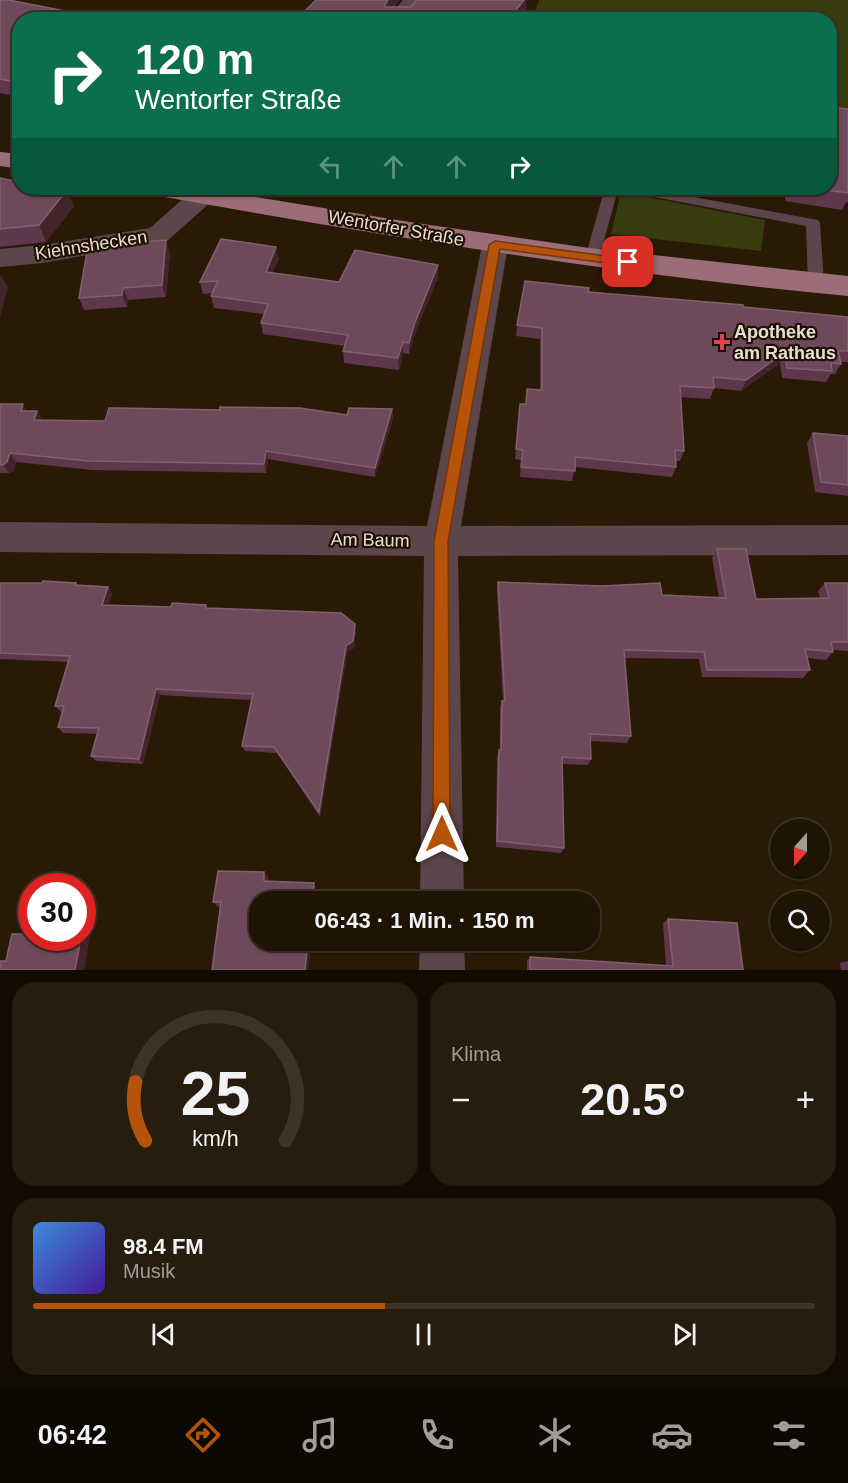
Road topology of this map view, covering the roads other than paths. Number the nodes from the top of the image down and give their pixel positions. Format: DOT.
graph roads {
  1 [pos="414,0"];
  2 [pos="404,12"];
  3 [pos="203,195"];
  4 [pos="250,195"];
  5 [pos="610,195"];
  6 [pos="662,195"];
  7 [pos="495,245"];
  8 [pos="0,258"];
  9 [pos="592,258"];
  10 [pos="816,284"];
  11 [pos="848,286"];
  12 [pos="0,537"];
  13 [pos="848,540"];
  14 [pos="441,541"];
  15 [pos="442,891"];
  16 [pos="442,951"];
  17 [pos="442,970"];
  1 -- 2 [label="street"];
  3 -- 8 [label="street, Kiehnshecken"];
  4 -- 7 [label="main road, Wentorfer Straße"];
  5 -- 9 [label="lane"];
  6 -- 10 [label="lane"];
  7 -- 9 [label="main road, Wentorfer Straße"];
  7 -- 14 [label="street"];
  9 -- 10 [label="main road, Wentorfer Straße"];
  10 -- 11 [label="main road, Wentorfer Straße"];
  12 -- 14 [label="street, Am Baum"];
  13 -- 14 [label="street, Am Baum"];
  14 -- 15 [label="street"];
  16 -- 17 [label="street"];
}
